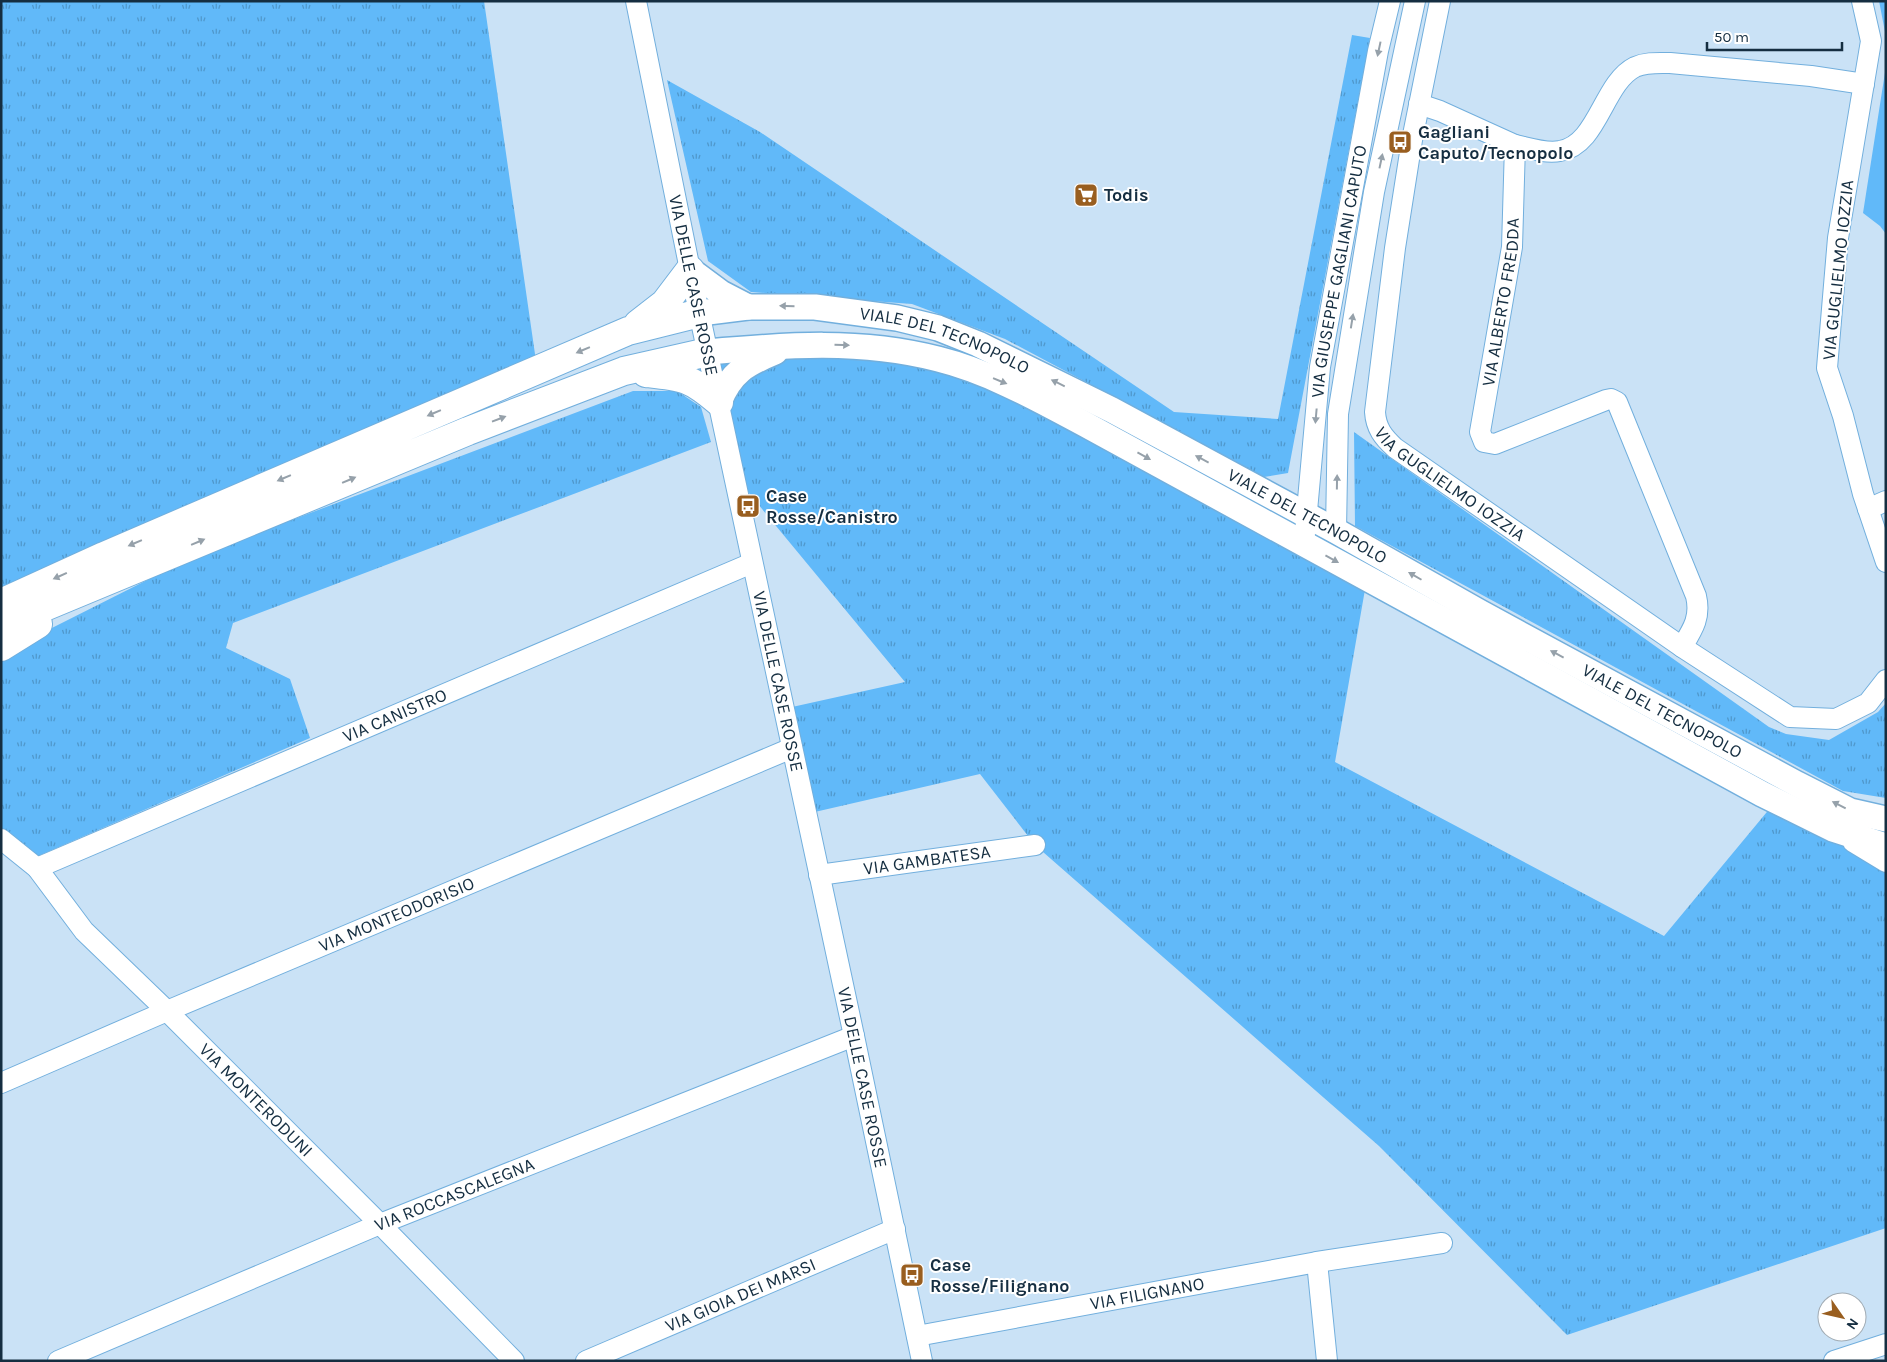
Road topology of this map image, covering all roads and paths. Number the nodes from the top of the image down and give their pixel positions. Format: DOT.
graph roads {
  1 [pos="636,1"];
  2 [pos="1390,1"];
  3 [pos="1415,1"];
  4 [pos="1440,1"];
  5 [pos="1862,1"];
  6 [pos="1864,84"];
  7 [pos="1419,104"];
  8 [pos="1515,145"];
  9 [pos="690,270"];
  10 [pos="748,307"];
  11 [pos="700,313"];
  12 [pos="628,331"];
  13 [pos="794,344"];
  14 [pos="708,352"];
  15 [pos="624,371"];
  16 [pos="719,402"];
  17 [pos="1877,505"];
  18 [pos="1306,515"];
  19 [pos="1336,531"];
  20 [pos="1304,544"];
  21 [pos="1886,562"];
  22 [pos="752,563"];
  23 [pos="137,568"];
  24 [pos="1,603"];
  25 [pos="1,625"];
  26 [pos="1,647"];
  27 [pos="1682,647"];
  28 [pos="1886,680"];
  29 [pos="792,748"];
  30 [pos="1886,819"];
  31 [pos="1832,829"];
  32 [pos="1,839"];
  33 [pos="1035,845"];
  34 [pos="1886,846"];
  35 [pos="1886,862"];
  36 [pos="37,868"];
  37 [pos="819,875"];
  38 [pos="167,1011"];
  39 [pos="854,1036"];
  40 [pos="1,1083"];
  41 [pos="380,1224"];
  42 [pos="894,1229"];
  43 [pos="1442,1243"];
  44 [pos="1317,1262"];
  45 [pos="917,1336"];
  46 [pos="1886,1344"];
  47 [pos="58,1361"];
  48 [pos="514,1361"];
  49 [pos="586,1361"];
  50 [pos="922,1361"];
  51 [pos="1327,1361"];
  52 [pos="1834,1361"];
  1 -- 9 [label="street, VIA DELLE CASE ROSSE"];
  2 -- 18 [label="street, VIA GIUSEPPE GAGLIANI CAPUTO, one-way"];
  19 -- 3 [label="street, VIA GIUSEPPE GAGLIANI CAPUTO, one-way"];
  4 -- 7 [label="street, VIA GUGLIELMO IOZZIA"];
  5 -- 6 [label="street, VIA GUGLIELMO IOZZIA"];
  6 -- 8 [label="street"];
  6 -- 17 [label="street, VIA GUGLIELMO IOZZIA"];
  7 -- 8 [label="street"];
  7 -- 27 [label="street, VIA GUGLIELMO IOZZIA"];
  8 -- 27 [label="street, VIA ALBERTO FREDDA"];
  9 -- 10 [label="main road"];
  9 -- 11 [label="street, VIA DELLE CASE ROSSE"];
  9 -- 12 [label="highway"];
  10 -- 11 [label="main road, VIALE DEL TECNOPOLO"];
  18 -- 10 [label="main road, VIALE DEL TECNOPOLO, one-way"];
  11 -- 12 [label="highway"];
  11 -- 14 [label="street, VIA DELLE CASE ROSSE"];
  12 -- 24 [label="highway, one-way"];
  13 -- 14 [label="main road, VIALE DEL TECNOPOLO"];
  13 -- 16 [label="main road"];
  13 -- 20 [label="main road, VIALE DEL TECNOPOLO, one-way"];
  14 -- 15 [label="highway"];
  14 -- 16 [label="street, VIA DELLE CASE ROSSE"];
  15 -- 16 [label="highway"];
  23 -- 15 [label="highway, one-way"];
  16 -- 22 [label="street, VIA DELLE CASE ROSSE"];
  17 -- 21 [label="street, VIA GUGLIELMO IOZZIA"];
  18 -- 19 [label="main road, VIALE DEL TECNOPOLO"];
  18 -- 20 [label="street, VIA GIUSEPPE GAGLIANI CAPUTO"];
  30 -- 19 [label="main road, VIALE DEL TECNOPOLO, one-way"];
  20 -- 31 [label="main road, VIALE DEL TECNOPOLO, one-way"];
  22 -- 29 [label="street, VIA DELLE CASE ROSSE"];
  22 -- 36 [label="street, VIA CANISTRO"];
  23 -- 25 [label="highway"];
  23 -- 26 [label="highway"];
  27 -- 28 [label="street, VIA GUGLIELMO IOZZIA"];
  29 -- 37 [label="street, VIA DELLE CASE ROSSE"];
  29 -- 38 [label="street, VIA MONTEODORISIO"];
  31 -- 34 [label="main road, VIALE DEL TECNOPOLO"];
  31 -- 35 [label="street"];
  32 -- 36 [label="street, VIA MONTERODUNI"];
  33 -- 37 [label="street, VIA GAMBATESA"];
  36 -- 38 [label="street, VIA MONTERODUNI"];
  37 -- 39 [label="street, VIA DELLE CASE ROSSE"];
  38 -- 40 [label="street, VIA MONTEODORISIO"];
  38 -- 41 [label="street, VIA MONTERODUNI"];
  39 -- 41 [label="street, VIA ROCCASCALEGNA"];
  39 -- 42 [label="street, VIA DELLE CASE ROSSE"];
  41 -- 47 [label="street, VIA ROCCASCALEGNA"];
  41 -- 48 [label="street, VIA MONTERODUNI"];
  42 -- 45 [label="street, VIA DELLE CASE ROSSE"];
  42 -- 49 [label="street, VIA GIOIA DEI MARSI"];
  43 -- 44 [label="street, VIA FILIGNANO"];
  44 -- 45 [label="street, VIA FILIGNANO"];
  44 -- 51 [label="street"];
  45 -- 50 [label="street, VIA DELLE CASE ROSSE"];
  46 -- 52 [label="street"];
}
